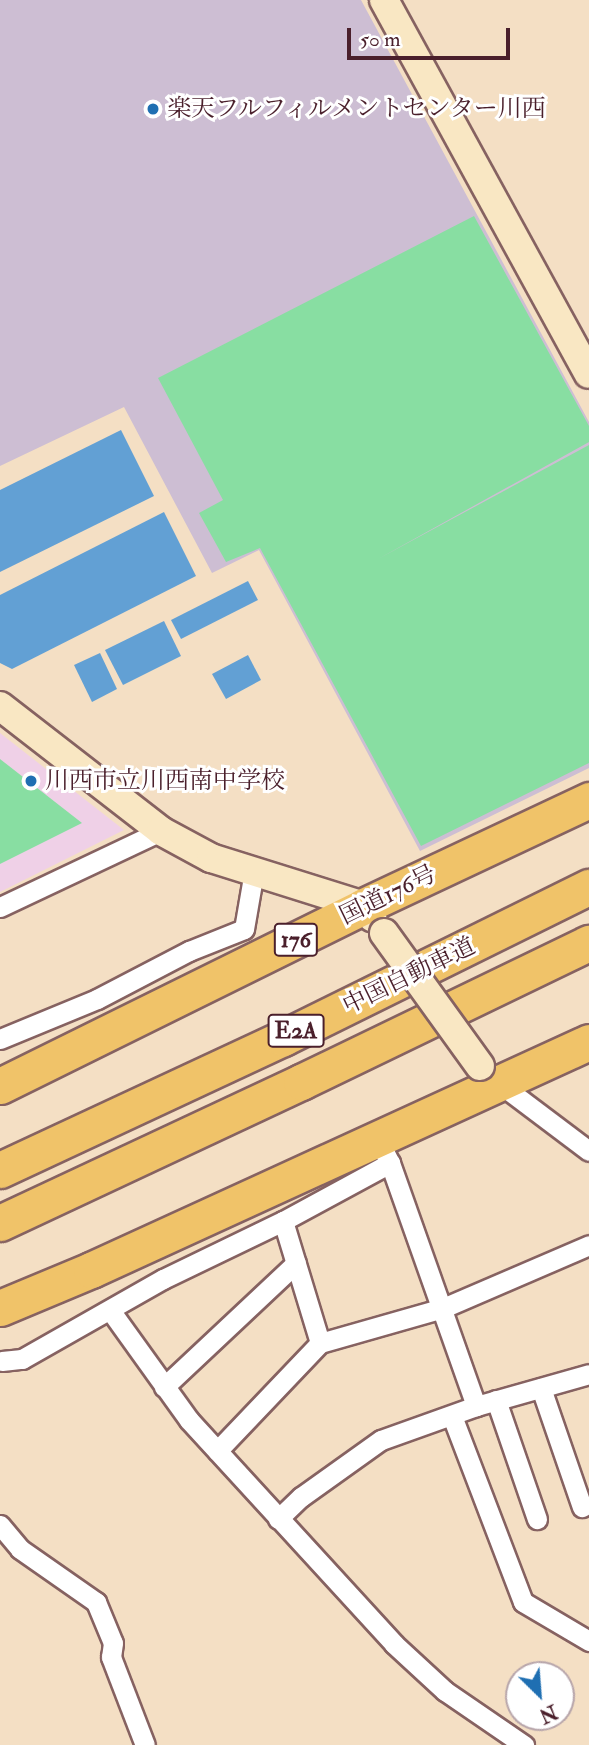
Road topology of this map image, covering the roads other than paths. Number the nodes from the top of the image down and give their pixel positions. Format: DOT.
graph roads {
  1 [pos="384,0"];
  2 [pos="589,374"];
  3 [pos="0,706"];
  4 [pos="589,800"];
  5 [pos="161,831"];
  6 [pos="254,871"];
  7 [pos="589,887"];
  8 [pos="0,907"];
  9 [pos="374,919"];
  10 [pos="589,943"];
  11 [pos="0,1039"];
  12 [pos="589,1042"];
  13 [pos="490,1075"];
  14 [pos="1,1086"];
  15 [pos="384,1151"];
  16 [pos="589,1151"];
  17 [pos="0,1170"];
  18 [pos="283,1222"];
  19 [pos="0,1223"];
  20 [pos="589,1245"];
  21 [pos="296,1263"];
  22 [pos="92,1270"];
  23 [pos="0,1308"];
  24 [pos="443,1308"];
  25 [pos="110,1310"];
  26 [pos="0,1315"];
  27 [pos="320,1343"];
  28 [pos="2,1361"];
  29 [pos="589,1374"];
  30 [pos="164,1387"];
  31 [pos="541,1388"];
  32 [pos="496,1400"];
  33 [pos="476,1406"];
  34 [pos="452,1416"];
  35 [pos="217,1451"];
  36 [pos="582,1507"];
  37 [pos="278,1519"];
  38 [pos="537,1519"];
  39 [pos="0,1525"];
  40 [pos="589,1641"];
  41 [pos="145,1745"];
  42 [pos="524,1745"];
  1 -- 2 [label="street"];
  3 -- 5 [label="street"];
  4 -- 9 [label="highway, 国道176号 / 176"];
  5 -- 6 [label="street"];
  5 -- 8 [label="street"];
  6 -- 9 [label="street"];
  6 -- 11 [label="street"];
  7 -- 17 [label="highway, 中国自動車道 / E2A"];
  9 -- 13 [label="street, bridge"];
  9 -- 14 [label="highway, 国道176号 / 176"];
  10 -- 19 [label="highway, 中国自動車道 / E2A"];
  12 -- 13 [label="highway"];
  13 -- 15 [label="highway"];
  13 -- 16 [label="street"];
  15 -- 18 [label="street"];
  15 -- 22 [label="highway"];
  15 -- 24 [label="street"];
  18 -- 21 [label="street"];
  18 -- 25 [label="street"];
  20 -- 24 [label="street"];
  21 -- 27 [label="street"];
  21 -- 30 [label="street"];
  22 -- 23 [label="highway"];
  22 -- 26 [label="highway"];
  24 -- 27 [label="street"];
  24 -- 33 [label="street"];
  25 -- 28 [label="street"];
  25 -- 30 [label="street"];
  27 -- 35 [label="street"];
  29 -- 31 [label="street"];
  30 -- 35 [label="street"];
  31 -- 32 [label="street"];
  31 -- 36 [label="street"];
  32 -- 33 [label="street"];
  32 -- 38 [label="street"];
  33 -- 34 [label="street"];
  34 -- 37 [label="street"];
  34 -- 40 [label="street"];
  35 -- 37 [label="street"];
  37 -- 42 [label="street"];
  39 -- 41 [label="street"];
}
